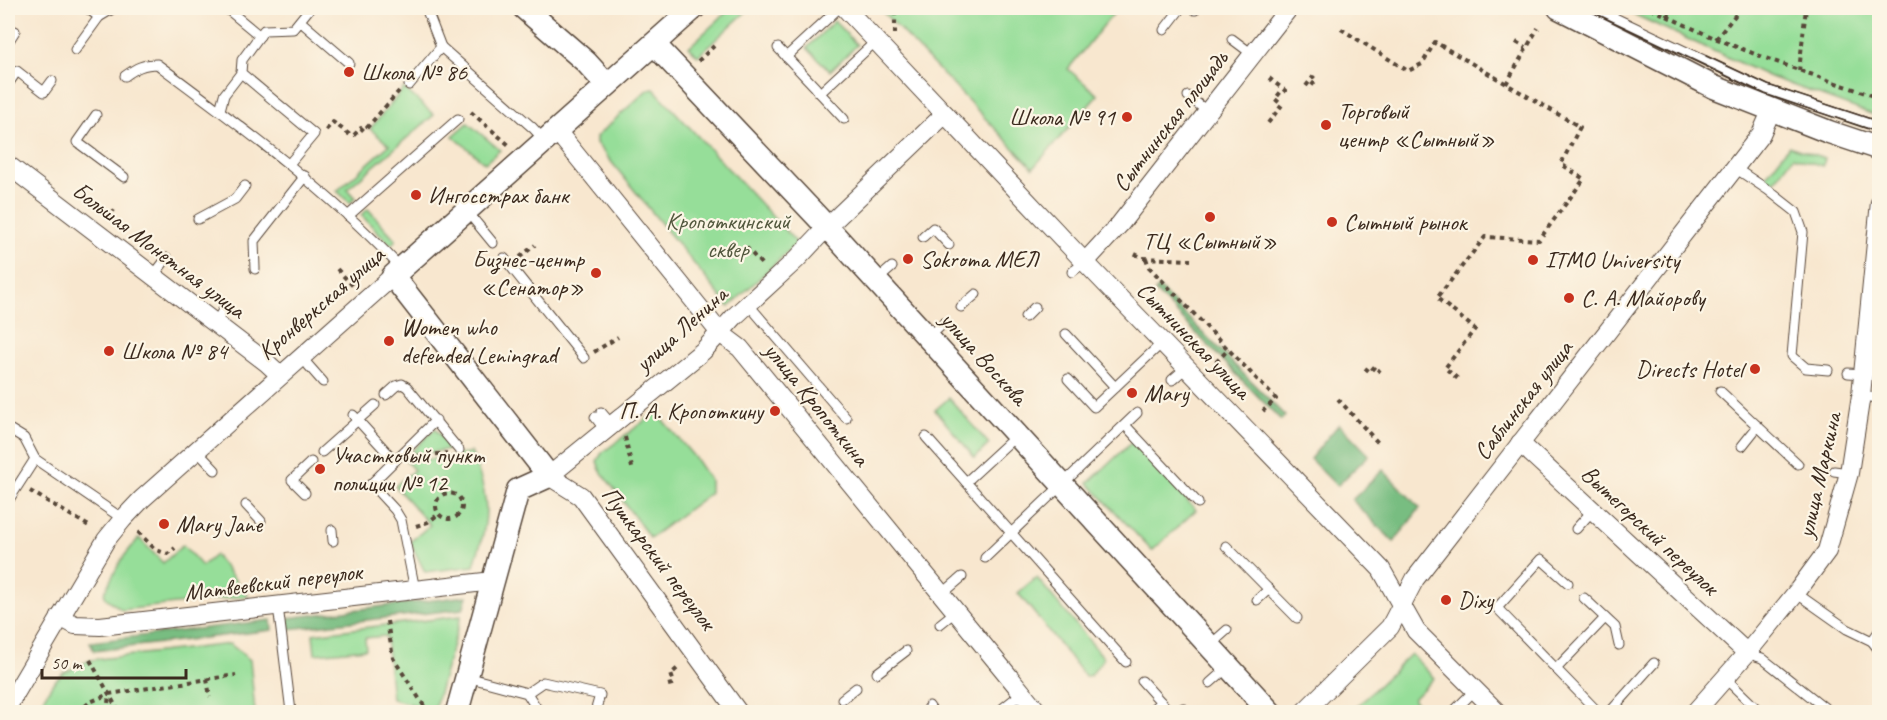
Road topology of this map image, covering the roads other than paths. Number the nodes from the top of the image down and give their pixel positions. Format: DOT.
graph roads {
  1 [pos="87,8"];
  2 [pos="114,8"];
  3 [pos="310,8"];
  4 [pos="426,8"];
  5 [pos="694,8"];
  6 [pos="839,8"];
  7 [pos="845,8"];
  8 [pos="1181,8"];
  9 [pos="1289,8"];
  10 [pos="1559,8"];
  11 [pos="1594,8"];
  12 [pos="233,10"];
  13 [pos="536,11"];
  14 [pos="99,17"];
  15 [pos="300,21"];
  16 [pos="1164,30"];
  17 [pos="15,31"];
  18 [pos="260,36"];
  19 [pos="1233,39"];
  20 [pos="876,41"];
  21 [pos="8,42"];
  22 [pos="654,44"];
  23 [pos="441,47"];
  24 [pos="778,48"];
  25 [pos="75,50"];
  26 [pos="1252,54"];
  27 [pos="786,57"];
  28 [pos="349,63"];
  29 [pos="8,65"];
  30 [pos="17,71"];
  31 [pos="241,73"];
  32 [pos="125,76"];
  33 [pos="52,81"];
  34 [pos="8,84"];
  35 [pos="409,85"];
  36 [pos="607,85"];
  37 [pos="818,90"];
  38 [pos="1188,96"];
  39 [pos="1772,109"];
  40 [pos="220,110"];
  41 [pos="1208,112"];
  42 [pos="945,114"];
  43 [pos="96,115"];
  44 [pos="458,119"];
  45 [pos="844,119"];
  46 [pos="1880,127"];
  47 [pos="551,135"];
  48 [pos="1880,149"];
  49 [pos="289,164"];
  50 [pos="8,165"];
  51 [pos="1735,168"];
  52 [pos="305,176"];
  53 [pos="124,177"];
  54 [pos="245,186"];
  55 [pos="1880,202"];
  56 [pos="466,210"];
  57 [pos="348,216"];
  58 [pos="198,219"];
  59 [pos="827,226"];
  60 [pos="923,237"];
  61 [pos="493,243"];
  62 [pos="949,245"];
  63 [pos="167,258"];
  64 [pos="507,262"];
  65 [pos="1078,267"];
  66 [pos="255,269"];
  67 [pos="397,272"];
  68 [pos="153,276"];
  69 [pos="976,294"];
  70 [pos="748,304"];
  71 [pos="961,307"];
  72 [pos="1035,307"];
  73 [pos="1024,316"];
  74 [pos="720,333"];
  75 [pos="1066,334"];
  76 [pos="1163,342"];
  77 [pos="301,356"];
  78 [pos="584,358"];
  79 [pos="1187,367"];
  80 [pos="1828,370"];
  81 [pos="280,375"];
  82 [pos="1068,379"];
  83 [pos="1172,380"];
  84 [pos="323,382"];
  85 [pos="1115,387"];
  86 [pos="1720,391"];
  87 [pos="386,395"];
  88 [pos="1861,395"];
  89 [pos="1880,399"];
  90 [pos="375,405"];
  91 [pos="1137,413"];
  92 [pos="355,418"];
  93 [pos="846,418"];
  94 [pos="436,420"];
  95 [pos="1125,425"];
  96 [pos="1758,426"];
  97 [pos="11,430"];
  98 [pos="1017,435"];
  99 [pos="926,437"];
  100 [pos="1520,443"];
  101 [pos="1742,446"];
  102 [pos="196,450"];
  103 [pos="459,450"];
  104 [pos="322,452"];
  105 [pos="398,457"];
  106 [pos="35,459"];
  107 [pos="311,462"];
  108 [pos="1798,464"];
  109 [pos="215,470"];
  110 [pos="549,476"];
  111 [pos="966,482"];
  112 [pos="1062,484"];
  113 [pos="305,493"];
  114 [pos="8,501"];
  115 [pos="1198,503"];
  116 [pos="246,505"];
  117 [pos="1593,510"];
  118 [pos="123,519"];
  119 [pos="261,522"];
  120 [pos="1576,529"];
  121 [pos="332,530"];
  122 [pos="1011,532"];
  123 [pos="333,542"];
  124 [pos="1226,546"];
  125 [pos="985,558"];
  126 [pos="962,577"];
  127 [pos="493,581"];
  128 [pos="1568,584"];
  129 [pos="1269,589"];
  130 [pos="415,590"];
  131 [pos="1796,593"];
  132 [pos="941,595"];
  133 [pos="1584,598"];
  134 [pos="1257,600"];
  135 [pos="1402,605"];
  136 [pos="278,606"];
  137 [pos="955,612"];
  138 [pos="60,617"];
  139 [pos="1297,618"];
  140 [pos="1605,618"];
  141 [pos="940,624"];
  142 [pos="1227,630"];
  143 [pos="1880,630"];
  144 [pos="1872,641"];
  145 [pos="1619,645"];
  146 [pos="1209,646"];
  147 [pos="906,651"];
  148 [pos="1747,653"];
  149 [pos="1880,653"];
  150 [pos="1126,662"];
  151 [pos="1654,663"];
  152 [pos="1228,666"];
  153 [pos="1556,669"];
  154 [pos="877,673"];
  155 [pos="1725,678"];
  156 [pos="474,679"];
  157 [pos="1142,681"];
  158 [pos="1210,683"];
  159 [pos="856,688"];
  160 [pos="1475,690"];
  161 [pos="1630,690"];
  162 [pos="527,693"];
  163 [pos="1022,693"];
  164 [pos="1638,697"];
  165 [pos="842,699"];
  166 [pos="1161,702"];
  167 [pos="8,706"];
  168 [pos="1003,708"];
  169 [pos="291,712"];
  170 [pos="457,712"];
  171 [pos="472,712"];
  172 [pos="539,712"];
  173 [pos="595,712"];
  174 [pos="738,712"];
  175 [pos="1038,712"];
  176 [pos="1149,712"];
  177 [pos="1170,712"];
  178 [pos="1270,712"];
  179 [pos="1304,712"];
  180 [pos="1453,712"];
  181 [pos="1497,712"];
  182 [pos="1598,712"];
  183 [pos="1610,712"];
  184 [pos="1695,712"];
  185 [pos="1760,712"];
  186 [pos="1830,712"];
  1 -- 14 [label="lane"];
  2 -- 14 [label="lane"];
  3 -- 15 [label="lane"];
  4 -- 23 [label="lane"];
  5 -- 22 [label="street, Кронверкская улица"];
  6 -- 27 [label="lane"];
  7 -- 20 [label="street, Сытнинская улица"];
  8 -- 16 [label="lane"];
  9 -- 26 [label="street, Сытнинская площадь"];
  10 -- 39 [label="street"];
  11 -- 46 [label="lane"];
  12 -- 18 [label="lane"];
  13 -- 36 [label="street"];
  14 -- 25 [label="lane"];
  15 -- 18 [label="lane"];
  15 -- 28 [label="lane"];
  17 -- 21 [label="lane"];
  18 -- 31 [label="lane"];
  19 -- 26 [label="lane"];
  20 -- 37 [label="lane"];
  20 -- 42 [label="street, Сытнинская улица"];
  22 -- 36 [label="street, Кронверкская улица"];
  22 -- 59 [label="street, улица Воскова"];
  23 -- 35 [label="lane"];
  23 -- 47 [label="lane"];
  24 -- 27 [label="lane"];
  26 -- 41 [label="street, Сытнинская площадь"];
  27 -- 37 [label="lane"];
  29 -- 30 [label="lane"];
  30 -- 33 [label="lane"];
  30 -- 34 [label="lane"];
  31 -- 40 [label="lane"];
  31 -- 49 [label="lane"];
  32 -- 40 [label="lane"];
  36 -- 47 [label="street, Кронверкская улица"];
  37 -- 45 [label="lane"];
  38 -- 41 [label="lane"];
  39 -- 48 [label="street"];
  39 -- 51 [label="street, Саблинская улица"];
  40 -- 49 [label="lane"];
  41 -- 65 [label="street, Сытнинская площадь"];
  42 -- 59 [label="street, улица Ленина"];
  42 -- 65 [label="street, Сытнинская улица"];
  43 -- 53 [label="lane"];
  44 -- 57 [label="lane"];
  47 -- 56 [label="street, Кронверкская улица"];
  47 -- 74 [label="street, улица Кропоткина"];
  49 -- 52 [label="lane"];
  50 -- 68 [label="street, Большая Монетная улица"];
  51 -- 80 [label="lane"];
  51 -- 100 [label="street, Саблинская улица"];
  52 -- 57 [label="lane"];
  52 -- 66 [label="lane"];
  54 -- 58 [label="lane"];
  55 -- 88 [label="street, улица Маркина"];
  56 -- 61 [label="lane"];
  56 -- 67 [label="street, Кронверкская улица"];
  57 -- 67 [label="lane"];
  59 -- 70 [label="street, улица Ленина"];
  59 -- 98 [label="street, улица Воскова"];
  60 -- 62 [label="lane"];
  63 -- 68 [label="lane"];
  64 -- 78 [label="lane"];
  65 -- 76 [label="street, Сытнинская улица"];
  67 -- 77 [label="street, Кронверкская улица"];
  67 -- 110 [label="street, Пушкарский переулок"];
  68 -- 81 [label="street, Большая Монетная улица"];
  69 -- 71 [label="lane"];
  70 -- 74 [label="street, улица Ленина"];
  70 -- 93 [label="lane"];
  72 -- 73 [label="lane"];
  74 -- 110 [label="street, улица Ленина"];
  74 -- 132 [label="street, улица Кропоткина"];
  75 -- 85 [label="lane"];
  76 -- 79 [label="street, Сытнинская улица"];
  76 -- 85 [label="lane"];
  77 -- 81 [label="street, Кронверкская улица"];
  77 -- 84 [label="lane"];
  79 -- 83 [label="lane"];
  79 -- 135 [label="street, Сытнинская улица"];
  81 -- 102 [label="street, Кронверкская улица"];
  82 -- 85 [label="lane"];
  86 -- 96 [label="lane"];
  87 -- 94 [label="lane"];
  88 -- 89 [label="lane"];
  88 -- 131 [label="street, улица Маркина"];
  90 -- 92 [label="lane"];
  91 -- 95 [label="lane"];
  92 -- 104 [label="lane"];
  92 -- 105 [label="lane"];
  94 -- 103 [label="lane"];
  94 -- 105 [label="lane"];
  95 -- 112 [label="lane"];
  95 -- 115 [label="lane"];
  96 -- 101 [label="lane"];
  96 -- 108 [label="lane"];
  97 -- 106 [label="lane"];
  98 -- 111 [label="lane"];
  98 -- 112 [label="street, улица Воскова"];
  99 -- 111 [label="lane"];
  100 -- 117 [label="street, Вытегорский переулок"];
  100 -- 135 [label="street, Саблинская улица"];
  102 -- 109 [label="lane"];
  102 -- 118 [label="street, Кронверкская улица"];
  105 -- 130 [label="lane"];
  106 -- 114 [label="lane"];
  106 -- 118 [label="lane"];
  107 -- 113 [label="lane"];
  110 -- 127 [label="street, улица Ленина"];
  110 -- 156 [label="street, улица Ленина"];
  110 -- 174 [label="street, Пушкарский переулок"];
  111 -- 122 [label="lane"];
  112 -- 122 [label="lane"];
  112 -- 146 [label="street, улица Воскова"];
  116 -- 119 [label="lane"];
  117 -- 120 [label="lane"];
  117 -- 148 [label="street, Вытегорский переулок"];
  118 -- 138 [label="street, Кронверкская улица"];
  121 -- 123 [label="lane"];
  122 -- 125 [label="lane"];
  122 -- 150 [label="lane"];
  124 -- 129 [label="lane"];
  126 -- 132 [label="lane"];
  127 -- 130 [label="street, Матвеевский переулок"];
  127 -- 156 [label="street, улица Ленина"];
  128 -- 153 [label="lane"];
  129 -- 134 [label="lane"];
  129 -- 139 [label="lane"];
  130 -- 136 [label="street, Матвеевский переулок"];
  131 -- 144 [label="lane"];
  131 -- 148 [label="street, улица Маркина"];
  132 -- 137 [label="street, улица Кропоткина"];
  133 -- 140 [label="lane"];
  135 -- 160 [label="street, Сытнинская улица"];
  135 -- 179 [label="street, Саблинская улица"];
  136 -- 138 [label="street, Матвеевский переулок"];
  136 -- 169 [label="lane"];
  137 -- 141 [label="lane"];
  137 -- 163 [label="street, улица Кропоткина"];
  138 -- 167 [label="street, Кронверкская улица"];
  140 -- 145 [label="lane"];
  140 -- 153 [label="lane"];
  142 -- 146 [label="lane"];
  143 -- 144 [label="lane"];
  144 -- 149 [label="lane"];
  146 -- 152 [label="street, улица Воскова"];
  147 -- 154 [label="lane"];
  148 -- 155 [label="street, улица Маркина"];
  148 -- 186 [label="lane"];
  151 -- 161 [label="lane"];
  152 -- 158 [label="lane"];
  152 -- 178 [label="street, улица Воскова"];
  153 -- 182 [label="lane"];
  155 -- 184 [label="street, улица Маркина"];
  155 -- 185 [label="lane"];
  156 -- 162 [label="lane"];
  156 -- 170 [label="street, улица Ленина"];
  156 -- 171 [label="street, улица Ленина"];
  157 -- 166 [label="lane"];
  159 -- 165 [label="lane"];
  160 -- 180 [label="lane"];
  160 -- 181 [label="street, Сытнинская улица"];
  161 -- 164 [label="lane"];
  161 -- 183 [label="lane"];
  162 -- 172 [label="lane"];
  162 -- 173 [label="lane"];
  163 -- 168 [label="lane"];
  163 -- 175 [label="street, улица Кропоткина"];
  166 -- 176 [label="lane"];
  166 -- 177 [label="lane"];
}
